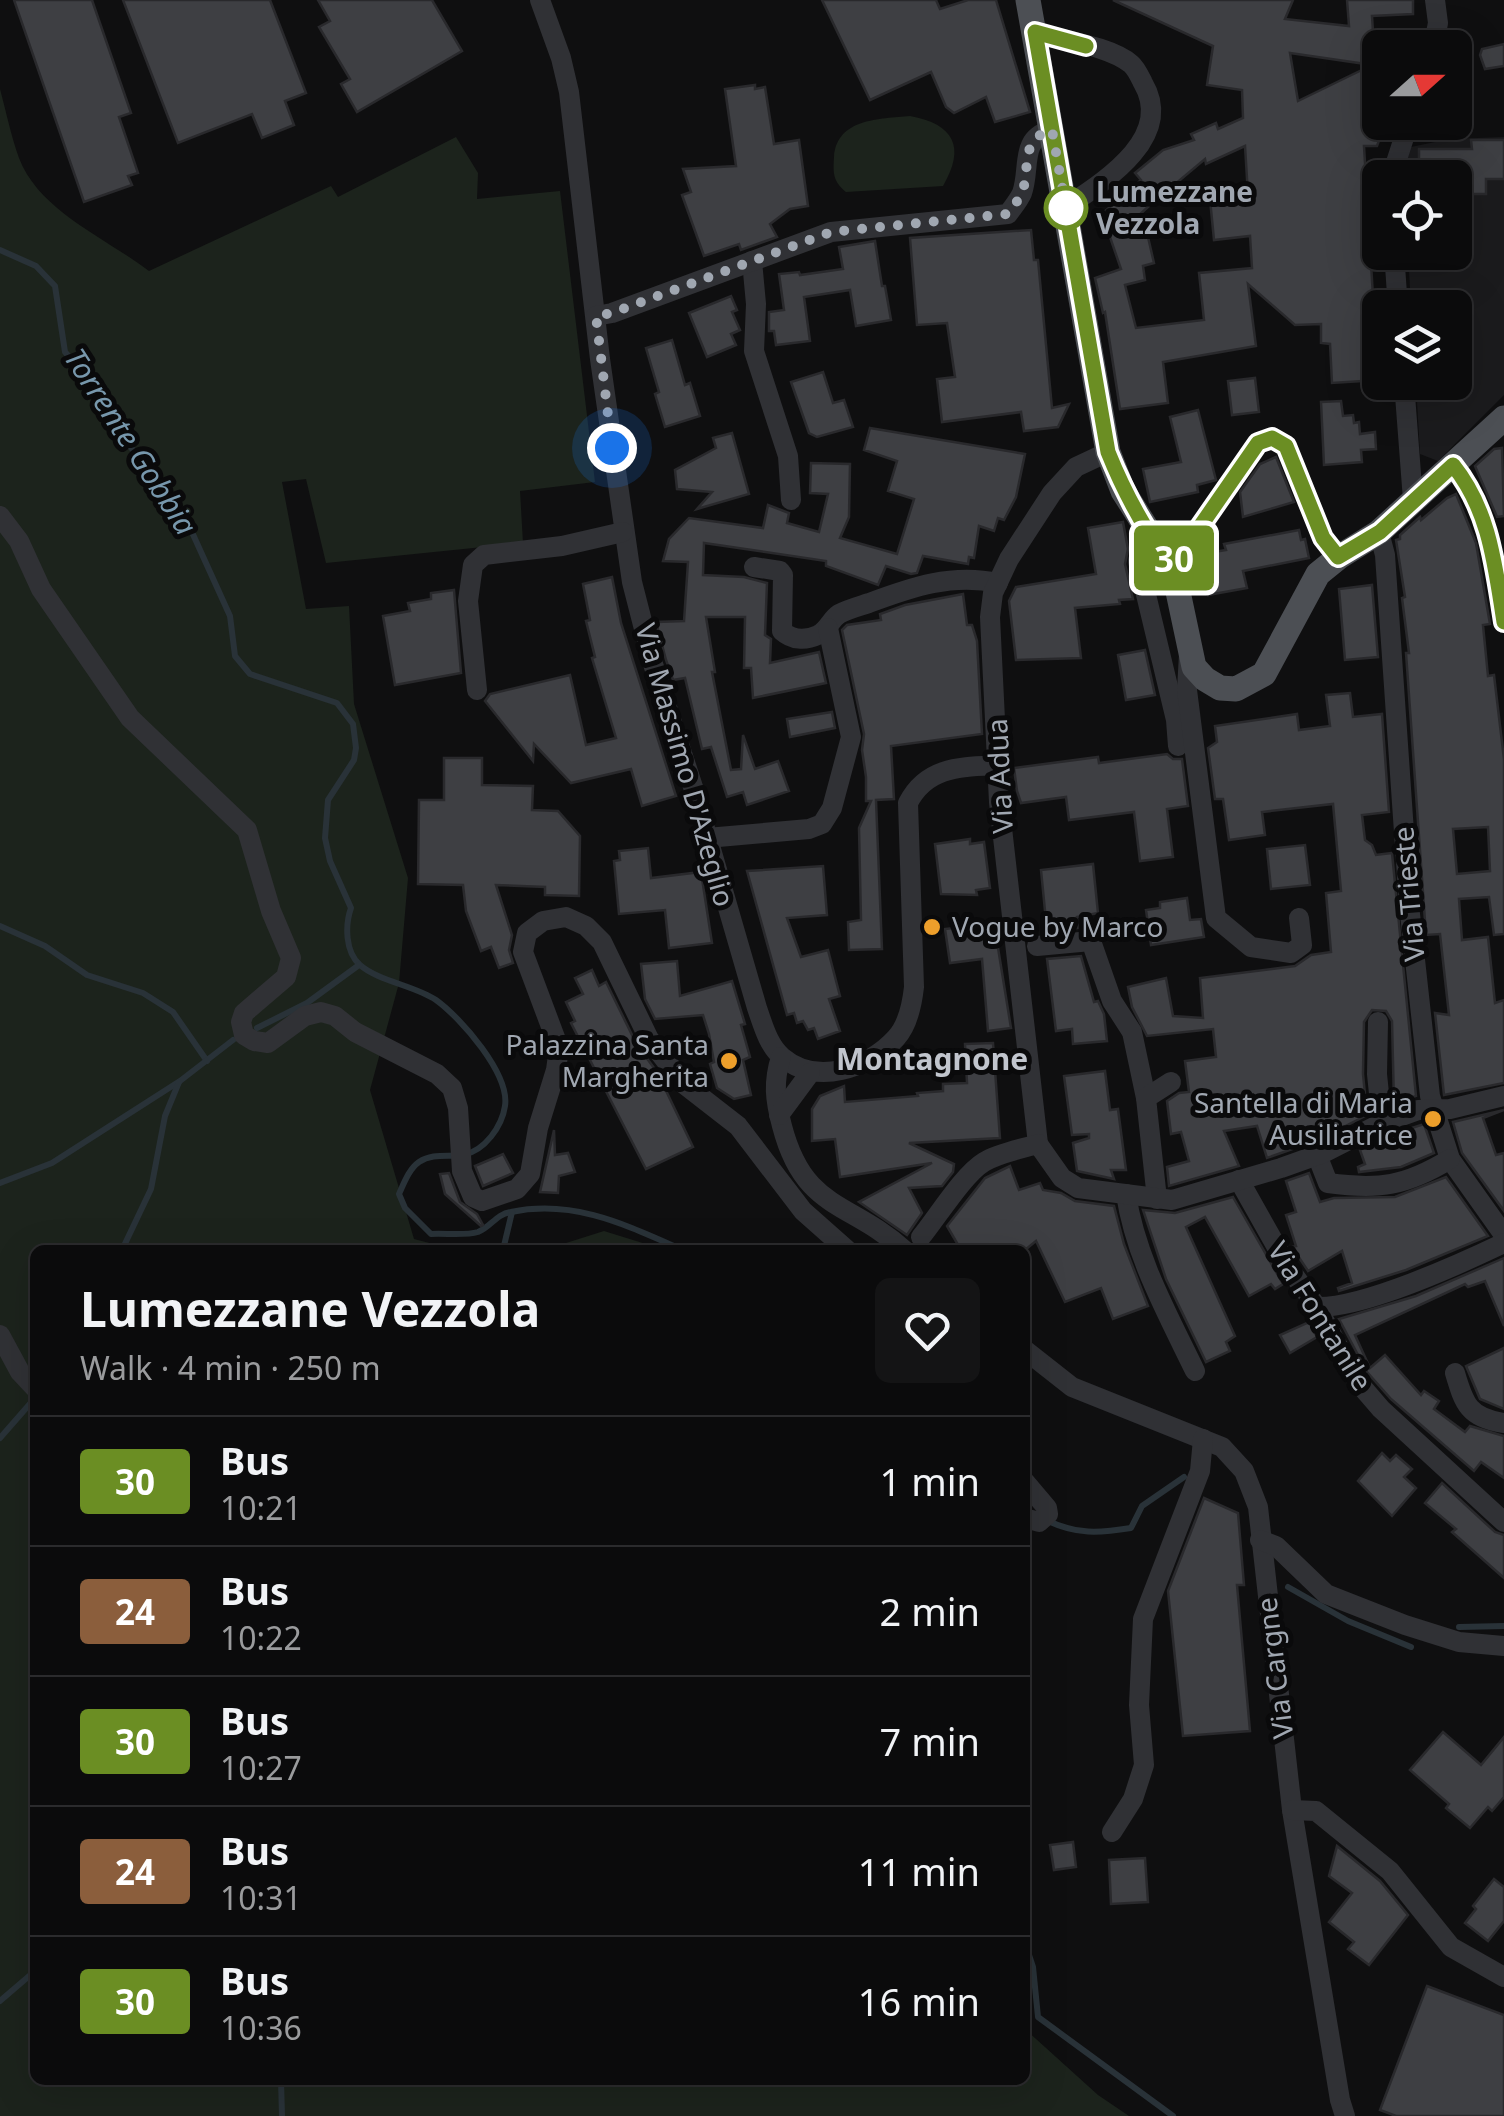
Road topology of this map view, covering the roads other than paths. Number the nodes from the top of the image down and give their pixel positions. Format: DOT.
graph roads {
  1 [pos="540,0"];
  2 [pos="1028,0"];
  3 [pos="1435,0"];
  4 [pos="1437,30"];
  5 [pos="1035,32"];
  6 [pos="1052,130"];
  7 [pos="1066,207"];
  8 [pos="752,261"];
  9 [pos="596,316"];
  10 [pos="1405,400"];
  11 [pos="1504,418"];
  12 [pos="1108,452"];
  13 [pos="1453,465"];
  14 [pos="791,500"];
  15 [pos="1412,500"];
  16 [pos="0,516"];
  17 [pos="623,532"];
  18 [pos="1380,532"];
  19 [pos="1148,534"];
  20 [pos="1338,557"];
  21 [pos="1168,562"];
  22 [pos="754,566"];
  23 [pos="998,582"];
  24 [pos="1504,622"];
  25 [pos="828,628"];
  26 [pos="1189,652"];
  27 [pos="477,690"];
  28 [pos="1178,746"];
  29 [pos="999,766"];
  30 [pos="707,838"];
  31 [pos="1299,918"];
  32 [pos="1037,946"];
  33 [pos="1378,1022"];
  34 [pos="782,1057"];
  35 [pos="810,1073"];
  36 [pos="1170,1082"];
  37 [pos="1504,1096"];
  38 [pos="1146,1098"];
  39 [pos="1435,1107"];
  40 [pos="779,1115"];
  41 [pos="1382,1122"];
  42 [pos="1038,1144"];
  43 [pos="1318,1155"];
  44 [pos="1450,1159"];
  45 [pos="1239,1180"];
  46 [pos="1126,1194"];
  47 [pos="1157,1199"];
  48 [pos="1502,1230"];
  49 [pos="912,1243"];
  50 [pos="841,1245"];
  51 [pos="1316,1307"];
  52 [pos="0,1335"];
  53 [pos="1030,1354"];
  54 [pos="1194,1372"];
  55 [pos="1455,1373"];
  56 [pos="30,1383"];
  57 [pos="1504,1423"];
  58 [pos="1203,1439"];
  59 [pos="1030,1488"];
  60 [pos="1037,1518"];
  61 [pos="1504,1522"];
  62 [pos="1260,1540"];
  63 [pos="1504,1646"];
  64 [pos="1292,1810"];
  65 [pos="1112,1832"];
  66 [pos="1504,1976"];
  67 [pos="1346,2116"];
  1 -- 9 [label="street, Via Massimo D'Azeglio"];
  2 -- 5 [label="main road"];
  3 -- 4 [label="street"];
  5 -- 6 [label="main road"];
  5 -- 7 [label="street"];
  6 -- 7 [label="main road"];
  6 -- 8 [label="street"];
  7 -- 12 [label="main road"];
  8 -- 9 [label="street"];
  8 -- 14 [label="street"];
  9 -- 17 [label="street, Via Massimo D'Azeglio"];
  10 -- 15 [label="street"];
  11 -- 13 [label="main road"];
  12 -- 19 [label="main road"];
  12 -- 23 [label="street, Via Adua"];
  13 -- 15 [label="main road"];
  13 -- 24 [label="street"];
  15 -- 18 [label="main road"];
  16 -- 50 [label="street"];
  17 -- 27 [label="street"];
  17 -- 30 [label="street, Via Massimo D'Azeglio"];
  18 -- 20 [label="main road"];
  18 -- 39 [label="street, Via Trieste"];
  19 -- 21 [label="main road"];
  19 -- 28 [label="street"];
  20 -- 21 [label="street"];
  20 -- 26 [label="main road"];
  21 -- 26 [label="main road"];
  22 -- 25 [label="street"];
  23 -- 25 [label="street"];
  23 -- 29 [label="street, Via Adua"];
  25 -- 30 [label="street"];
  26 -- 31 [label="street"];
  29 -- 35 [label="street"];
  29 -- 42 [label="street, Via Adua"];
  30 -- 34 [label="street, Via Massimo D'Azeglio"];
  32 -- 38 [label="street"];
  33 -- 41 [label="street"];
  34 -- 35 [label="street"];
  34 -- 40 [label="street"];
  35 -- 40 [label="street"];
  36 -- 38 [label="street"];
  37 -- 39 [label="street"];
  38 -- 47 [label="street"];
  39 -- 41 [label="street"];
  39 -- 44 [label="street, Via Trieste"];
  40 -- 49 [label="street"];
  41 -- 43 [label="street"];
  42 -- 46 [label="street"];
  42 -- 49 [label="street"];
  43 -- 44 [label="street"];
  43 -- 45 [label="street"];
  44 -- 48 [label="street, Via Trieste"];
  45 -- 47 [label="street"];
  45 -- 51 [label="street, Via Fontanile"];
  46 -- 47 [label="street"];
  46 -- 54 [label="street"];
  48 -- 51 [label="street"];
  51 -- 61 [label="street, Via Fontanile"];
  52 -- 56 [label="street"];
  53 -- 58 [label="street, Via Cargne"];
  55 -- 57 [label="street"];
  58 -- 62 [label="street, Via Cargne"];
  58 -- 65 [label="street"];
  59 -- 60 [label="street"];
  62 -- 63 [label="street"];
  62 -- 64 [label="street, Via Cargne"];
  64 -- 66 [label="street"];
  64 -- 67 [label="street, Via Cargne"];
}
